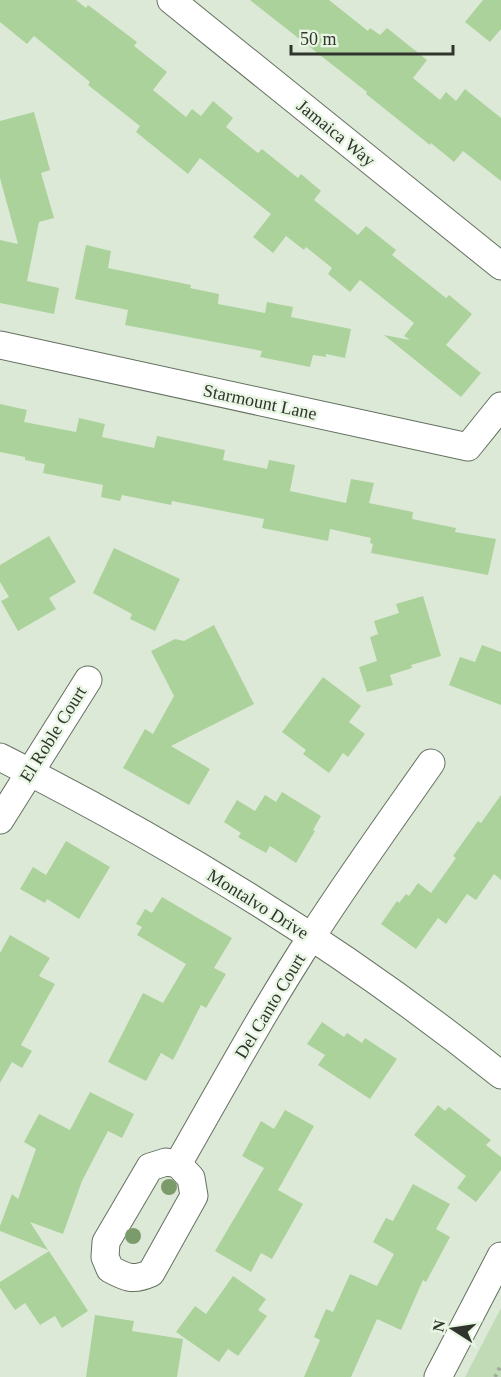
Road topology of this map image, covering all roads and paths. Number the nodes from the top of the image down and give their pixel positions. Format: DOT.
graph roads {
  1 [pos="171,0"];
  2 [pos="501,266"];
  3 [pos="0,345"];
  4 [pos="501,406"];
  5 [pos="88,680"];
  6 [pos="0,757"];
  7 [pos="432,763"];
  8 [pos="29,772"];
  9 [pos="0,820"];
  10 [pos="311,937"];
  11 [pos="501,1074"];
  12 [pos="178,1164"];
  13 [pos="501,1256"];
  14 [pos="501,1365"];
  15 [pos="438,1377"];
  16 [pos="495,1377"];
  1 -- 2 [label="street, Jamaica Way"];
  3 -- 4 [label="street, Starmount Lane"];
  5 -- 8 [label="street, El Roble Court"];
  6 -- 8 [label="street, Montalvo Drive"];
  7 -- 10 [label="street, Del Canto Court"];
  8 -- 9 [label="street, El Roble Court"];
  8 -- 10 [label="street, Montalvo Drive"];
  10 -- 11 [label="street, Montalvo Drive"];
  10 -- 12 [label="street, Del Canto Court"];
  13 -- 15 [label="street"];
  14 -- 16 [label="path"];
}
